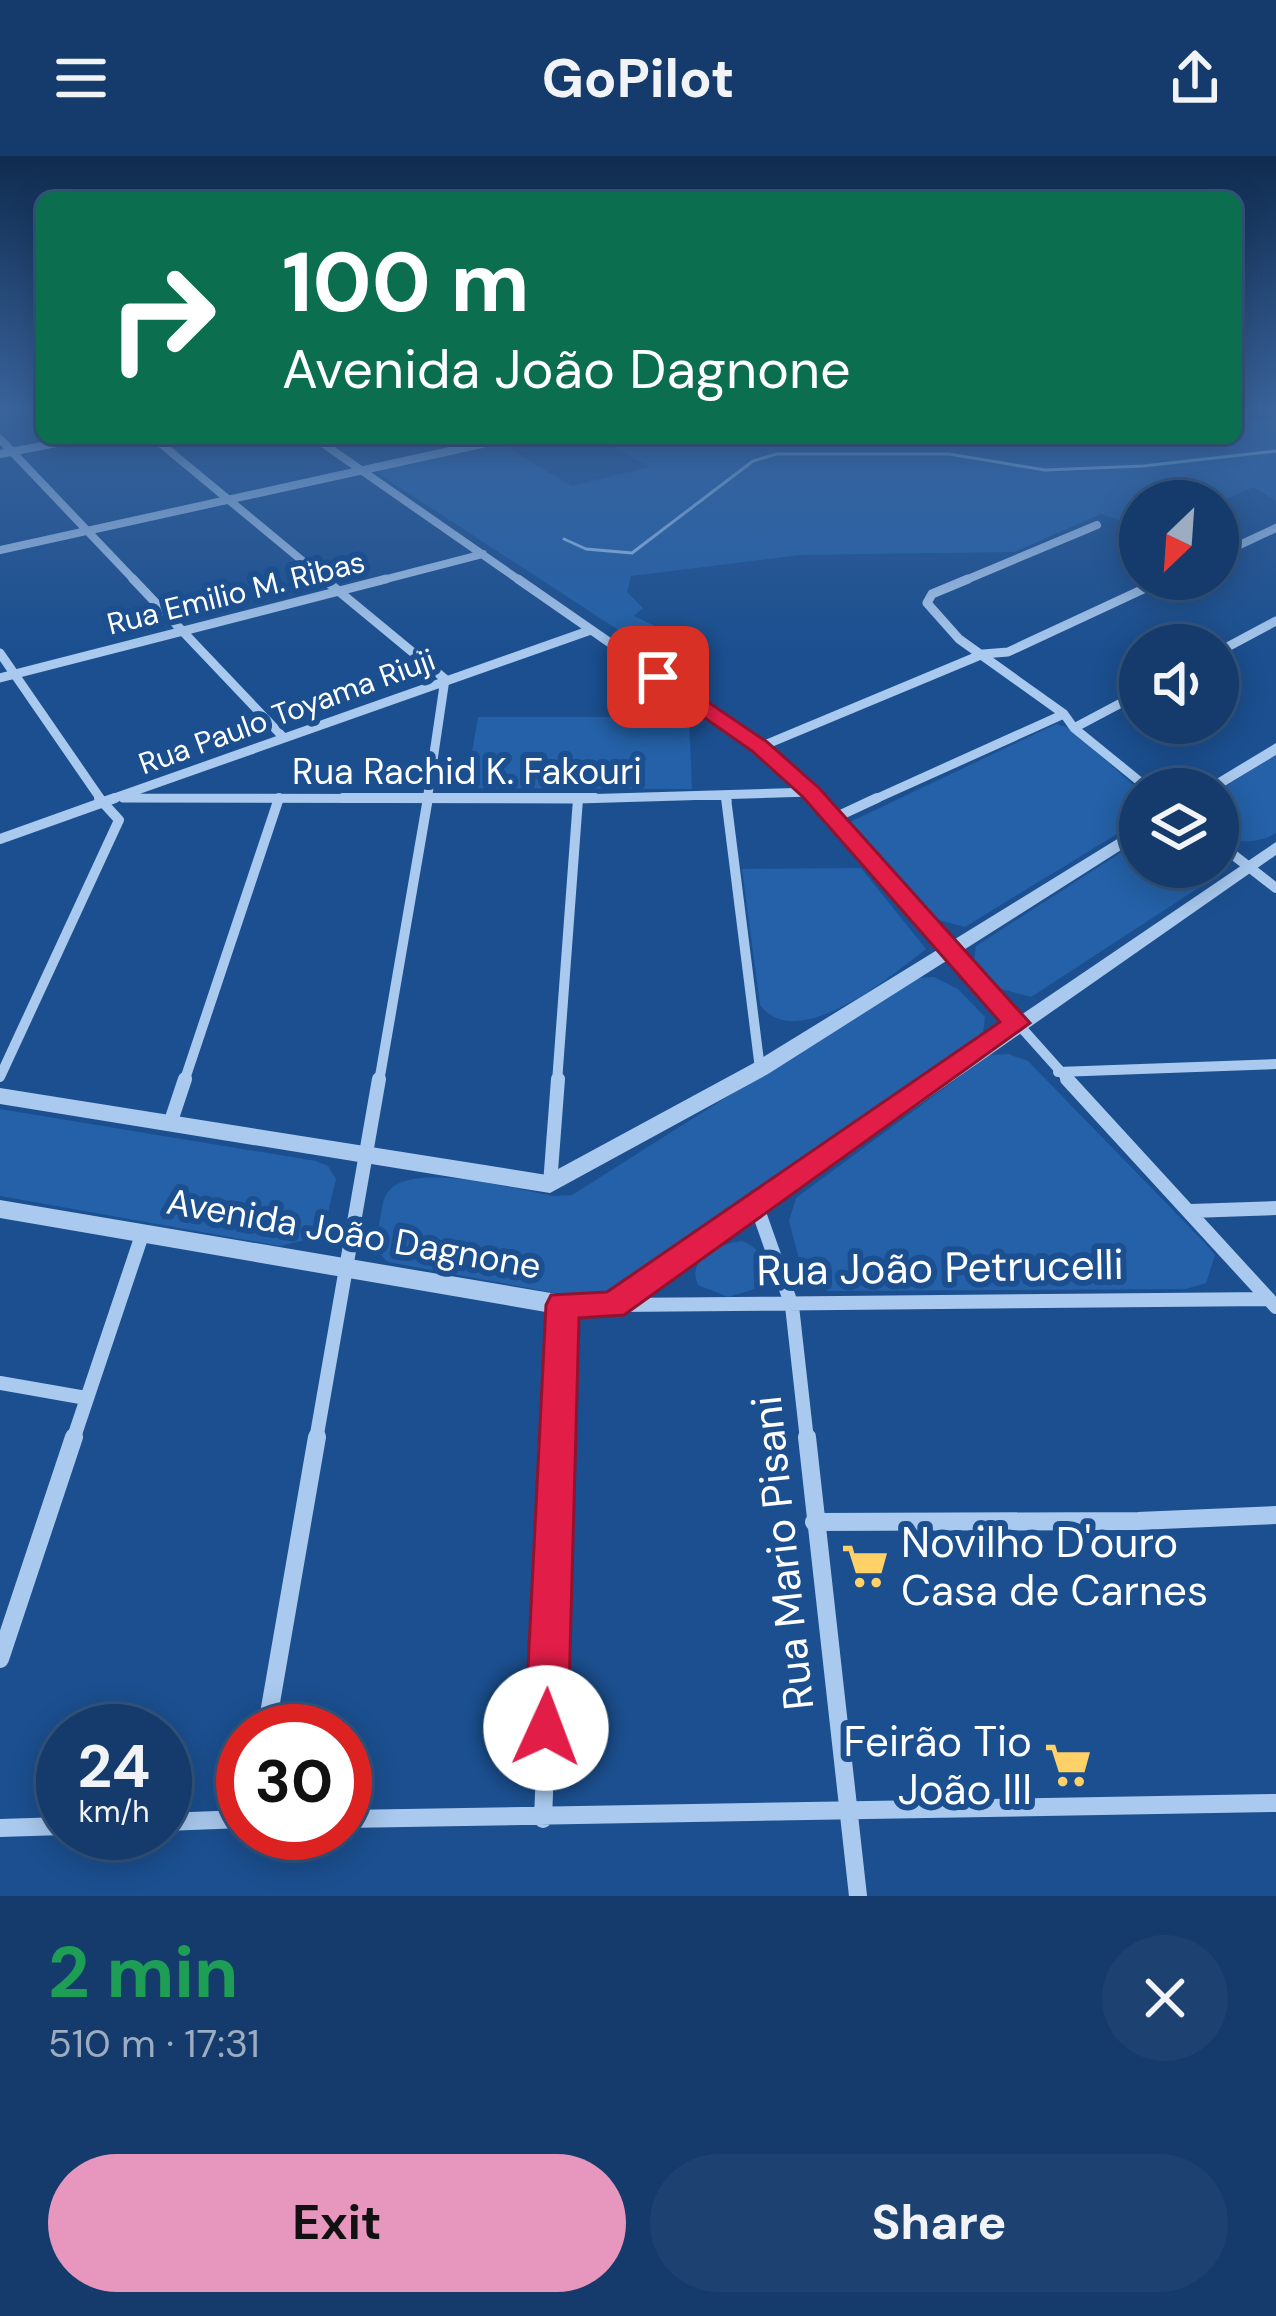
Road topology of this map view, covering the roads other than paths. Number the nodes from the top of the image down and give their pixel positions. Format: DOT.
graph roads {
  1 [pos="48,489"];
  2 [pos="218,489"];
  3 [pos="280,489"];
  4 [pos="389,489"];
  5 [pos="231,500"];
  6 [pos="1097,526"];
  7 [pos="1276,528"];
  8 [pos="88,530"];
  9 [pos="1239,545"];
  10 [pos="0,550"];
  11 [pos="483,554"];
  12 [pos="341,591"];
  13 [pos="1121,600"];
  14 [pos="1276,621"];
  15 [pos="591,630"];
  16 [pos="188,632"];
  17 [pos="1239,641"];
  18 [pos="0,652"];
  19 [pos="983,654"];
  20 [pos="16,673"];
  21 [pos="0,677"];
  22 [pos="445,679"];
  23 [pos="1119,704"];
  24 [pos="1064,714"];
  25 [pos="1074,728"];
  26 [pos="284,738"];
  27 [pos="760,746"];
  28 [pos="1276,748"];
  29 [pos="1123,768"];
  30 [pos="1239,770"];
  31 [pos="811,792"];
  32 [pos="726,796"];
  33 [pos="428,797"];
  34 [pos="123,798"];
  35 [pos="279,798"];
  36 [pos="578,799"];
  37 [pos="104,801"];
  38 [pos="832,820"];
  39 [pos="0,839"];
  40 [pos="1119,843"];
  41 [pos="1276,848"];
  42 [pos="1239,859"];
  43 [pos="1248,866"];
  44 [pos="1276,888"];
  45 [pos="948,948"];
  46 [pos="1017,1023"];
  47 [pos="1276,1064"];
  48 [pos="760,1069"];
  49 [pos="1058,1072"];
  50 [pos="0,1077"];
  51 [pos="0,1096"];
  52 [pos="172,1121"];
  53 [pos="363,1152"];
  54 [pos="550,1184"];
  55 [pos="757,1207"];
  56 [pos="1276,1208"];
  57 [pos="0,1209"];
  58 [pos="1191,1211"];
  59 [pos="142,1234"];
  60 [pos="346,1267"];
  61 [pos="1272,1303"];
  62 [pos="563,1305"];
  63 [pos="613,1305"];
  64 [pos="792,1306"];
  65 [pos="0,1383"];
  66 [pos="86,1397"];
  67 [pos="1276,1515"];
  68 [pos="814,1522"];
  69 [pos="6,1620"];
  70 [pos="0,1659"];
  71 [pos="271,1704"];
  72 [pos="1276,1803"];
  73 [pos="848,1814"];
  74 [pos="372,1819"];
  75 [pos="543,1819"];
  76 [pos="36,1827"];
  77 [pos="0,1828"];
  78 [pos="858,1896"];
  1 -- 8 [label="street"];
  2 -- 5 [label="street"];
  3 -- 5 [label="street"];
  4 -- 11 [label="street"];
  5 -- 8 [label="street"];
  5 -- 12 [label="street"];
  6 -- 19 [label="street"];
  7 -- 9 [label="street"];
  8 -- 10 [label="street"];
  8 -- 16 [label="street"];
  11 -- 12 [label="street, Rua Emilio M. Ribas"];
  11 -- 15 [label="street"];
  12 -- 16 [label="street, Rua Emilio M. Ribas"];
  12 -- 22 [label="street"];
  13 -- 19 [label="street"];
  14 -- 17 [label="street"];
  15 -- 22 [label="street, Rua Paulo Toyama Riuji"];
  15 -- 27 [label="street"];
  16 -- 20 [label="street, Rua Emilio M. Ribas"];
  16 -- 26 [label="street"];
  18 -- 20 [label="street"];
  19 -- 24 [label="street"];
  19 -- 27 [label="street"];
  20 -- 21 [label="street, Rua Emilio M. Ribas"];
  20 -- 37 [label="street"];
  22 -- 26 [label="street, Rua Paulo Toyama Riuji"];
  22 -- 33 [label="street"];
  23 -- 25 [label="street"];
  24 -- 25 [label="street"];
  24 -- 38 [label="street"];
  25 -- 29 [label="street"];
  26 -- 34 [label="street, Rua Paulo Toyama Riuji"];
  27 -- 31 [label="street"];
  28 -- 30 [label="street"];
  31 -- 32 [label="street, Rua Rachid K. Fakouri"];
  31 -- 38 [label="street"];
  32 -- 36 [label="street, Rua Rachid K. Fakouri"];
  32 -- 48 [label="street"];
  33 -- 35 [label="street, Rua Rachid K. Fakouri"];
  33 -- 36 [label="street, Rua Rachid K. Fakouri"];
  33 -- 53 [label="street"];
  34 -- 35 [label="street, Rua Rachid K. Fakouri"];
  34 -- 37 [label="street, Rua Paulo Toyama Riuji"];
  35 -- 52 [label="street"];
  36 -- 54 [label="street"];
  37 -- 39 [label="street, Rua Paulo Toyama Riuji"];
  37 -- 50 [label="street"];
  38 -- 45 [label="street"];
  40 -- 45 [label="street"];
  41 -- 43 [label="street"];
  42 -- 43 [label="street"];
  43 -- 44 [label="street"];
  43 -- 46 [label="street"];
  45 -- 46 [label="street"];
  45 -- 48 [label="street"];
  46 -- 49 [label="street"];
  46 -- 55 [label="street"];
  47 -- 49 [label="street"];
  48 -- 54 [label="street"];
  49 -- 58 [label="street"];
  51 -- 52 [label="street"];
  52 -- 53 [label="street"];
  53 -- 54 [label="street"];
  53 -- 60 [label="street"];
  55 -- 63 [label="street"];
  55 -- 64 [label="street, Rua Mario Pisani"];
  56 -- 58 [label="street"];
  57 -- 59 [label="street, Avenida João Dagnone"];
  58 -- 61 [label="street"];
  59 -- 60 [label="street, Avenida João Dagnone"];
  59 -- 66 [label="street"];
  60 -- 62 [label="street, Avenida João Dagnone"];
  60 -- 71 [label="street"];
  61 -- 64 [label="street, Rua João Petrucelli"];
  62 -- 63 [label="street, Avenida João Dagnone"];
  62 -- 75 [label="street"];
  63 -- 64 [label="street, Rua João Petrucelli"];
  64 -- 68 [label="street, Rua Mario Pisani"];
  65 -- 66 [label="street"];
  66 -- 69 [label="street"];
  67 -- 68 [label="street"];
  68 -- 73 [label="street, Rua Mario Pisani"];
  69 -- 70 [label="street"];
  72 -- 73 [label="street"];
  73 -- 75 [label="street"];
  73 -- 78 [label="street, Rua Mario Pisani"];
  74 -- 75 [label="street"];
  76 -- 77 [label="street"];
}
